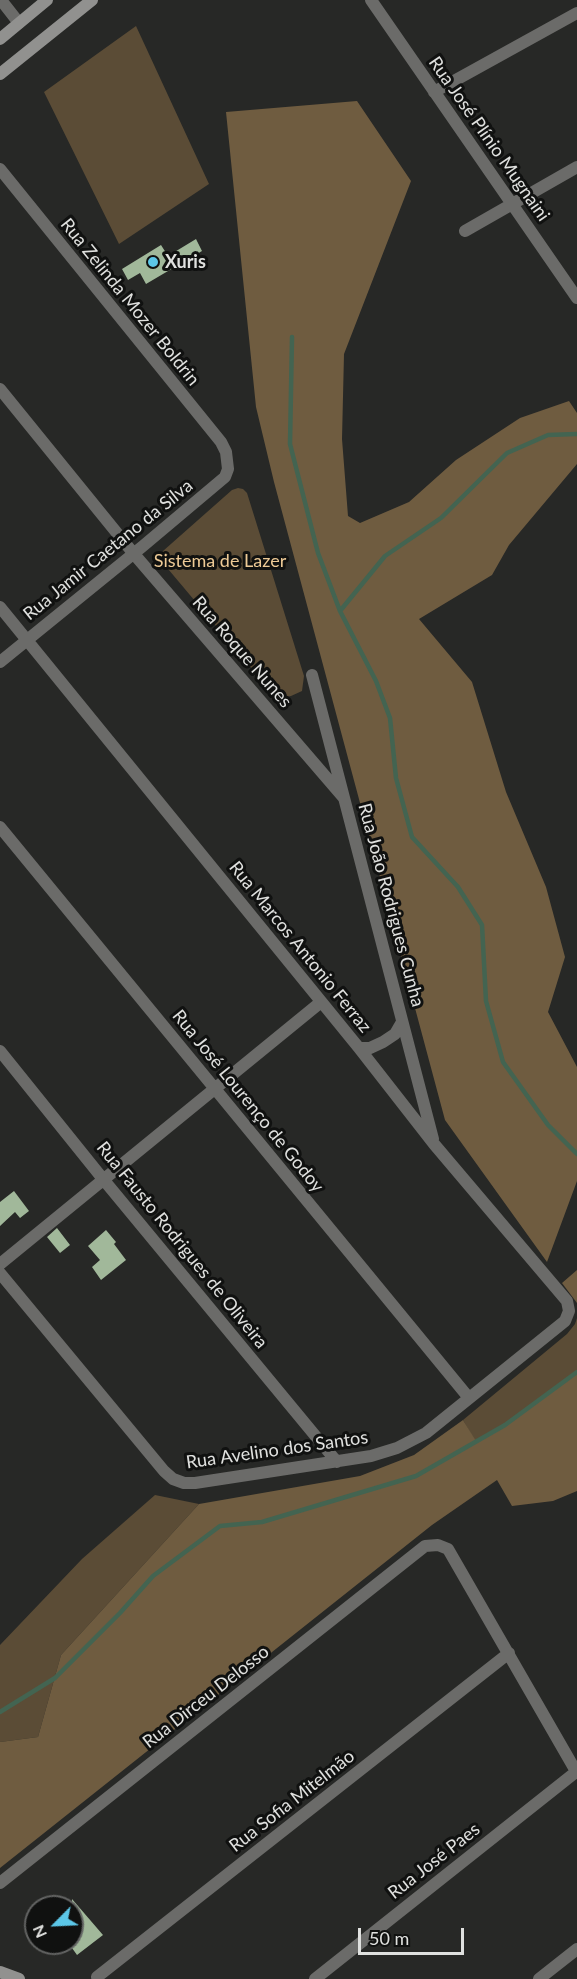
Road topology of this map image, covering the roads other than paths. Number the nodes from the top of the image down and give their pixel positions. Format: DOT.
graph roads {
  1 [pos="1,0"];
  2 [pos="47,0"];
  3 [pos="92,0"];
  4 [pos="371,0"];
  5 [pos="577,13"];
  6 [pos="19,23"];
  7 [pos="0,39"];
  8 [pos="0,74"];
  9 [pos="434,92"];
  10 [pos="577,166"];
  11 [pos="0,169"];
  12 [pos="512,204"];
  13 [pos="465,231"];
  14 [pos="577,298"];
  15 [pos="0,389"];
  16 [pos="228,460"];
  17 [pos="134,554"];
  18 [pos="0,607"];
  19 [pos="27,640"];
  20 [pos="0,662"];
  21 [pos="312,675"];
  22 [pos="344,798"];
  23 [pos="0,827"];
  24 [pos="321,1002"];
  25 [pos="402,1022"];
  26 [pos="359,1048"];
  27 [pos="0,1051"];
  28 [pos="214,1089"];
  29 [pos="434,1144"];
  30 [pos="103,1179"];
  31 [pos="0,1264"];
  32 [pos="0,1272"];
  33 [pos="569,1311"];
  34 [pos="469,1398"];
  35 [pos="337,1462"];
  36 [pos="509,1653"];
  37 [pos="577,1773"];
  38 [pos="0,1883"];
  39 [pos="577,1949"];
  40 [pos="0,1972"];
  41 [pos="95,1978"];
  42 [pos="19,1979"];
  43 [pos="315,1979"];
  44 [pos="539,1979"];
  1 -- 6 [label="street"];
  2 -- 6 [label="main road"];
  3 -- 8 [label="main road"];
  4 -- 9 [label="street, Rua José Plínio Mugnaini"];
  5 -- 9 [label="street"];
  6 -- 7 [label="main road"];
  9 -- 12 [label="street, Rua José Plínio Mugnaini"];
  10 -- 12 [label="street"];
  11 -- 16 [label="street, Rua Zelinda Mozer Boldrin"];
  12 -- 13 [label="street"];
  12 -- 14 [label="street, Rua José Plínio Mugnaini"];
  15 -- 17 [label="street, Rua Roque Nunes"];
  16 -- 17 [label="street, Rua Jamir Caetano da Silva"];
  17 -- 19 [label="street, Rua Jamir Caetano da Silva"];
  17 -- 22 [label="street, Rua Roque Nunes"];
  18 -- 19 [label="street, Rua Marcos Antonio Ferraz"];
  19 -- 20 [label="street, Rua Jamir Caetano da Silva"];
  19 -- 24 [label="street, Rua Marcos Antonio Ferraz"];
  21 -- 22 [label="street, Rua João Rodrigues Cunha"];
  22 -- 25 [label="street, Rua João Rodrigues Cunha"];
  23 -- 28 [label="street, Rua José Lourenço de Godoy"];
  24 -- 26 [label="street, Rua Marcos Antonio Ferraz"];
  24 -- 28 [label="street"];
  25 -- 26 [label="street"];
  25 -- 29 [label="street, Rua João Rodrigues Cunha"];
  26 -- 29 [label="street, Rua Marcos Antonio Ferraz"];
  27 -- 30 [label="street, Rua Fausto Rodrigues de Oliveira"];
  28 -- 30 [label="street"];
  28 -- 34 [label="street, Rua José Lourenço de Godoy"];
  29 -- 33 [label="street, Rua Marcos Antonio Ferraz"];
  30 -- 31 [label="street"];
  30 -- 35 [label="street, Rua Fausto Rodrigues de Oliveira"];
  32 -- 35 [label="street, Rua Avelino dos Santos"];
  33 -- 34 [label="street, Rua Avelino dos Santos"];
  34 -- 35 [label="street, Rua Avelino dos Santos"];
  36 -- 37 [label="street"];
  36 -- 38 [label="street, Rua Dirceu Delosso"];
  36 -- 41 [label="street, Rua Sofia Mitelmão"];
  37 -- 43 [label="street, Rua José Paes"];
  39 -- 44 [label="street"];
  40 -- 42 [label="main road"];
}
